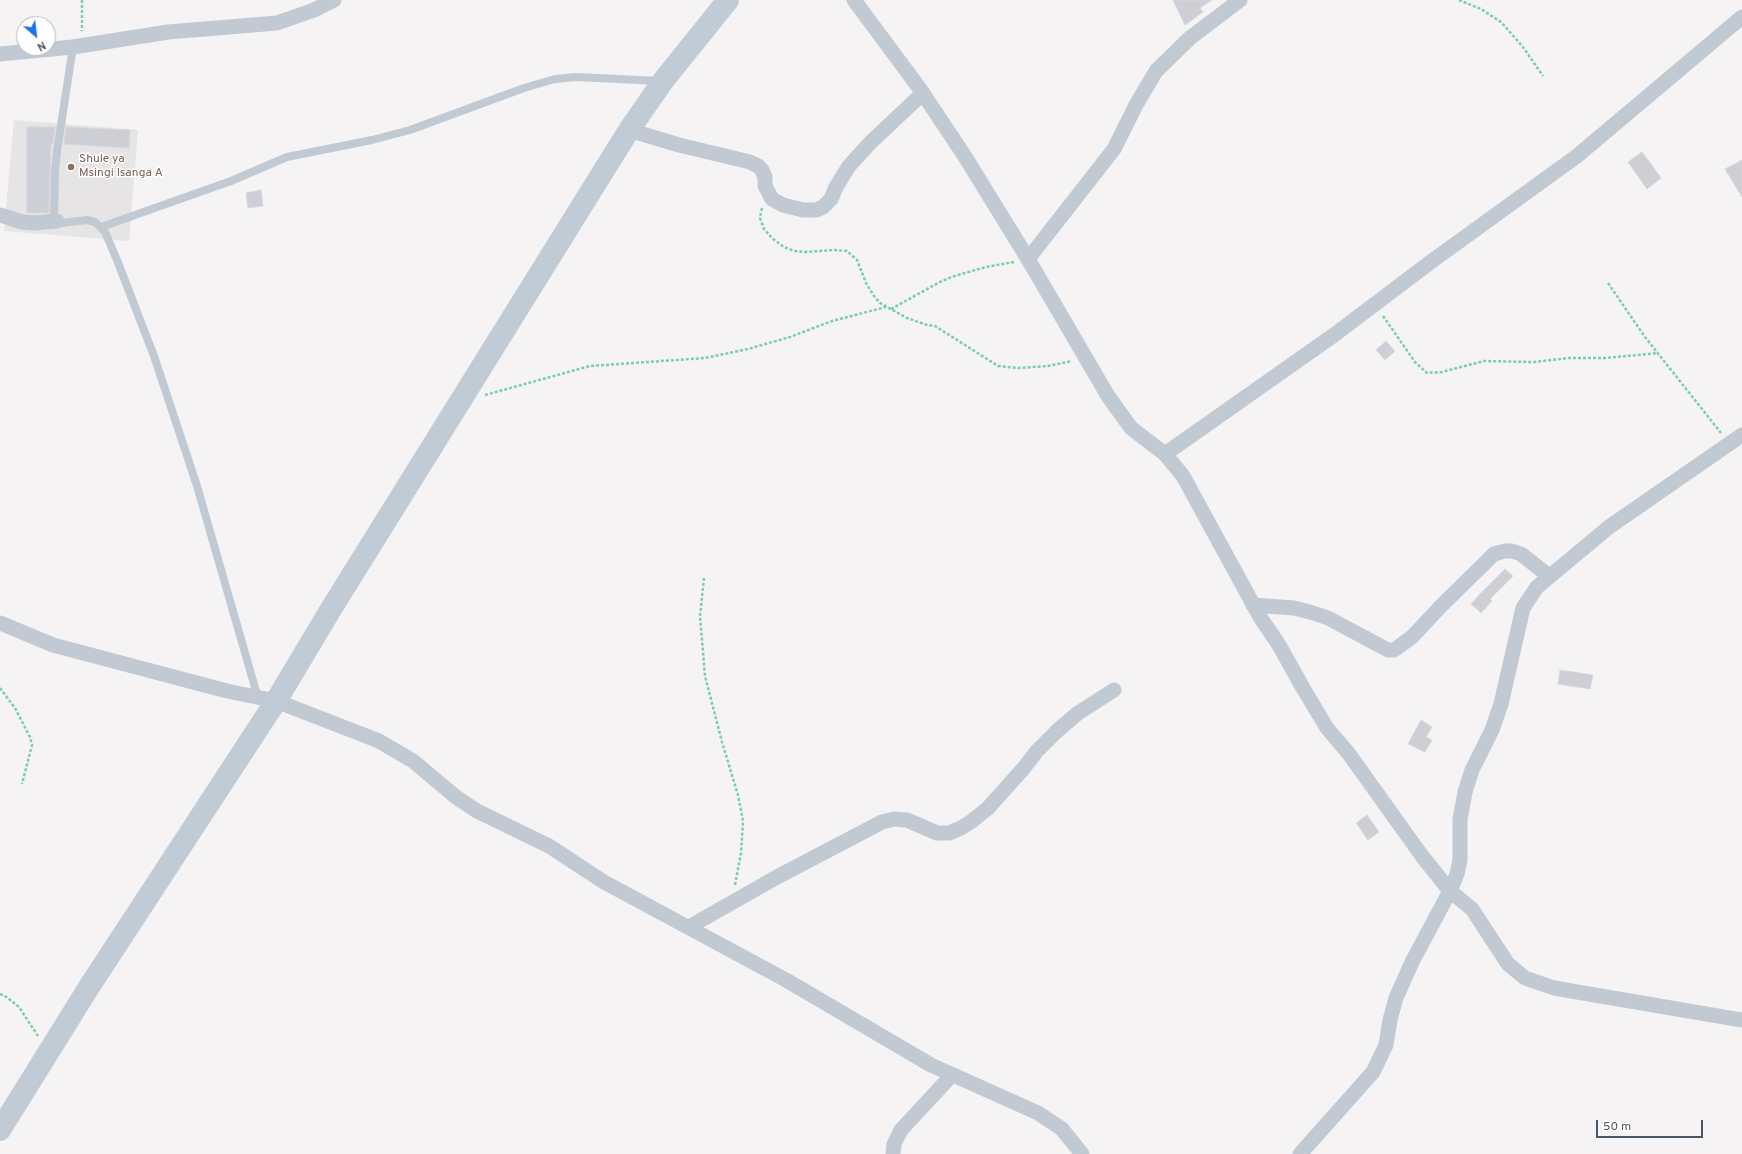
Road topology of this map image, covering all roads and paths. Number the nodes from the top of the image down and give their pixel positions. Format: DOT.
graph roads {
  1 [pos="82,0"];
  2 [pos="334,0"];
  3 [pos="728,0"];
  4 [pos="854,0"];
  5 [pos="1240,0"];
  6 [pos="1459,0"];
  7 [pos="1742,17"];
  8 [pos="78,47"];
  9 [pos="0,54"];
  10 [pos="1543,76"];
  11 [pos="663,81"];
  12 [pos="923,93"];
  13 [pos="629,130"];
  14 [pos="765,186"];
  15 [pos="0,215"];
  16 [pos="57,221"];
  17 [pos="101,227"];
  18 [pos="1028,259"];
  19 [pos="1608,283"];
  20 [pos="1375,305"];
  21 [pos="886,306"];
  22 [pos="891,309"];
  23 [pos="1658,353"];
  24 [pos="1086,359"];
  25 [pos="459,402"];
  26 [pos="1736,440"];
  27 [pos="1165,454"];
  28 [pos="1549,576"];
  29 [pos="704,578"];
  30 [pos="1253,605"];
  31 [pos="0,623"];
  32 [pos="0,688"];
  33 [pos="1114,690"];
  34 [pos="267,699"];
  35 [pos="22,784"];
  36 [pos="1450,891"];
  37 [pos="728,905"];
  38 [pos="689,927"];
  39 [pos="0,994"];
  40 [pos="1742,1020"];
  41 [pos="47,1055"];
  42 [pos="952,1075"];
  43 [pos="0,1130"];
  44 [pos="893,1154"];
  45 [pos="1082,1154"];
  46 [pos="1300,1154"];
  1 -- 8 [label="path"];
  2 -- 8 [label="street"];
  3 -- 11 [label="street"];
  4 -- 12 [label="street"];
  5 -- 18 [label="street"];
  6 -- 10 [label="path"];
  7 -- 20 [label="street"];
  8 -- 9 [label="street"];
  8 -- 16 [label="lane"];
  11 -- 13 [label="street"];
  11 -- 17 [label="lane"];
  12 -- 14 [label="street"];
  12 -- 18 [label="street"];
  13 -- 14 [label="street"];
  13 -- 25 [label="street"];
  14 -- 21 [label="path"];
  15 -- 16 [label="street"];
  16 -- 17 [label="lane"];
  17 -- 34 [label="lane"];
  18 -- 22 [label="path"];
  18 -- 24 [label="street"];
  19 -- 23 [label="path"];
  20 -- 23 [label="path"];
  20 -- 27 [label="street"];
  21 -- 22 [label="path"];
  21 -- 25 [label="path"];
  22 -- 24 [label="path"];
  23 -- 26 [label="path"];
  24 -- 27 [label="street"];
  25 -- 34 [label="street"];
  26 -- 28 [label="street"];
  27 -- 30 [label="street"];
  28 -- 30 [label="street"];
  28 -- 36 [label="street"];
  29 -- 37 [label="path"];
  30 -- 36 [label="street"];
  31 -- 34 [label="street"];
  32 -- 35 [label="path"];
  33 -- 37 [label="street"];
  34 -- 38 [label="street"];
  34 -- 41 [label="street"];
  36 -- 40 [label="street"];
  36 -- 46 [label="street"];
  37 -- 38 [label="street"];
  38 -- 42 [label="street"];
  39 -- 41 [label="path"];
  41 -- 43 [label="street"];
  42 -- 44 [label="street"];
  42 -- 45 [label="street"];
}
